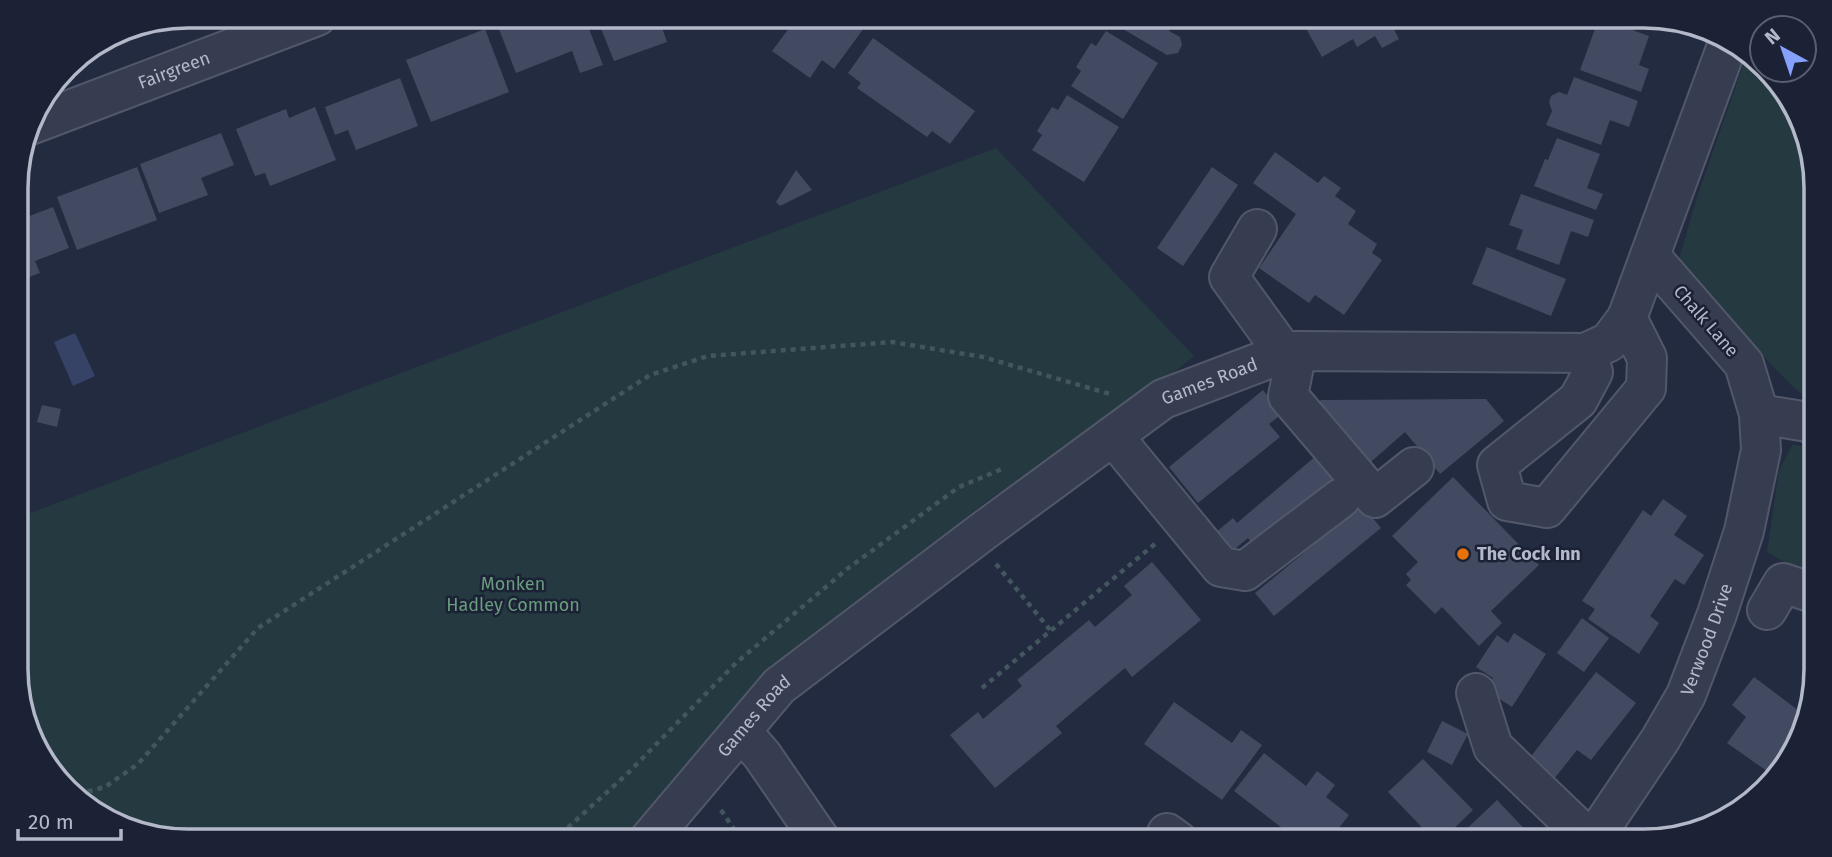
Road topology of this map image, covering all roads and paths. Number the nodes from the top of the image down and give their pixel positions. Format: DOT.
graph roads {
  1 [pos="285,28"];
  2 [pos="1725,50"];
  3 [pos="44,120"];
  4 [pos="1257,229"];
  5 [pos="1650,256"];
  6 [pos="1627,318"];
  7 [pos="1290,352"];
  8 [pos="1585,353"];
  9 [pos="1163,399"];
  10 [pos="1759,414"];
  11 [pos="1804,421"];
  12 [pos="1113,436"];
  13 [pos="1414,467"];
  14 [pos="1341,498"];
  15 [pos="1184,520"];
  16 [pos="974,538"];
  17 [pos="1804,590"];
  18 [pos="1767,610"];
  19 [pos="1051,631"];
  20 [pos="982,688"];
  21 [pos="1476,693"];
  22 [pos="741,731"];
  23 [pos="86,792"];
  24 [pos="658,829"];
  25 [pos="813,829"];
  26 [pos="1578,829"];
  27 [pos="1599,829"];
  1 -- 3 [label="street, Fairgreen"];
  2 -- 5 [label="street"];
  4 -- 7 [label="street"];
  5 -- 6 [label="street"];
  5 -- 10 [label="street, Chalk Lane"];
  6 -- 8 [label="street"];
  6 -- 8 [label="street"];
  7 -- 8 [label="street, Games Road"];
  7 -- 9 [label="street, Games Road"];
  7 -- 13 [label="street"];
  9 -- 12 [label="street, Games Road"];
  9 -- 23 [label="path"];
  10 -- 11 [label="street"];
  10 -- 27 [label="street, Verwood Drive"];
  12 -- 15 [label="street"];
  12 -- 16 [label="street, Games Road"];
  14 -- 15 [label="street"];
  15 -- 19 [label="path"];
  16 -- 19 [label="path"];
  16 -- 22 [label="street, Games Road"];
  17 -- 18 [label="street"];
  19 -- 20 [label="path"];
  21 -- 26 [label="street"];
  22 -- 24 [label="street, Games Road"];
  22 -- 25 [label="street"];
}
